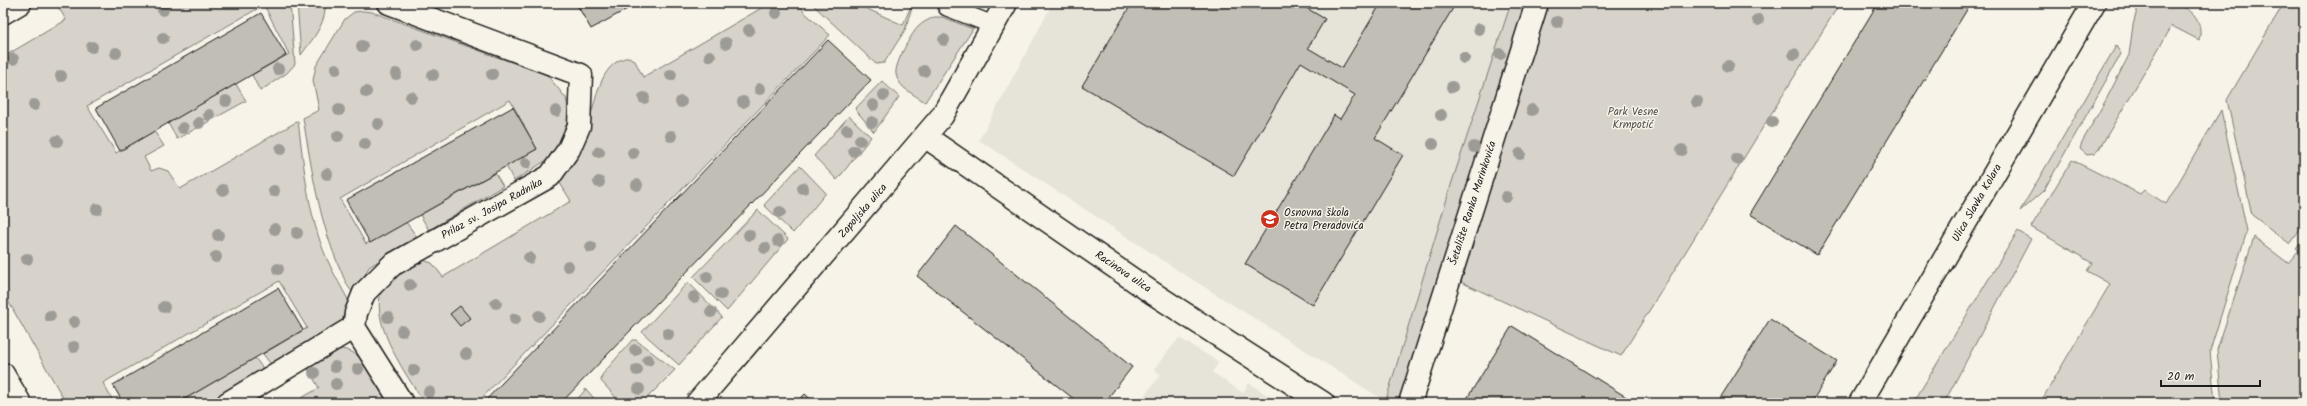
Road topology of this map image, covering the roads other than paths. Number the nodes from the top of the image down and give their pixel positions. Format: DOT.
graph roads {
  1 [pos="20,3"];
  2 [pos="389,3"];
  3 [pos="1006,3"];
  4 [pos="1537,3"];
  5 [pos="2094,3"];
  6 [pos="944,4"];
  7 [pos="3,13"];
  8 [pos="994,25"];
  9 [pos="926,137"];
  10 [pos="354,327"];
  11 [pos="3,374"];
  12 [pos="20,403"];
  13 [pos="228,403"];
  14 [pos="402,403"];
  15 [pos="698,403"];
  16 [pos="1323,403"];
  17 [pos="1410,403"];
  18 [pos="1860,403"];
  1 -- 7 [label="street"];
  2 -- 10 [label="street, Prilaz sv. Josipa Radnika"];
  3 -- 8 [label="street, Zapoljska ulica"];
  4 -- 17 [label="street, Šetalište Ranka Marinkovića"];
  5 -- 18 [label="street, Ulica Slavka Kolara"];
  6 -- 8 [label="lane"];
  8 -- 9 [label="street, Zapoljska ulica"];
  9 -- 15 [label="street, Zapoljska ulica"];
  9 -- 16 [label="street, Racinova ulica"];
  10 -- 13 [label="street"];
  10 -- 14 [label="street"];
  11 -- 12 [label="street"];
}
